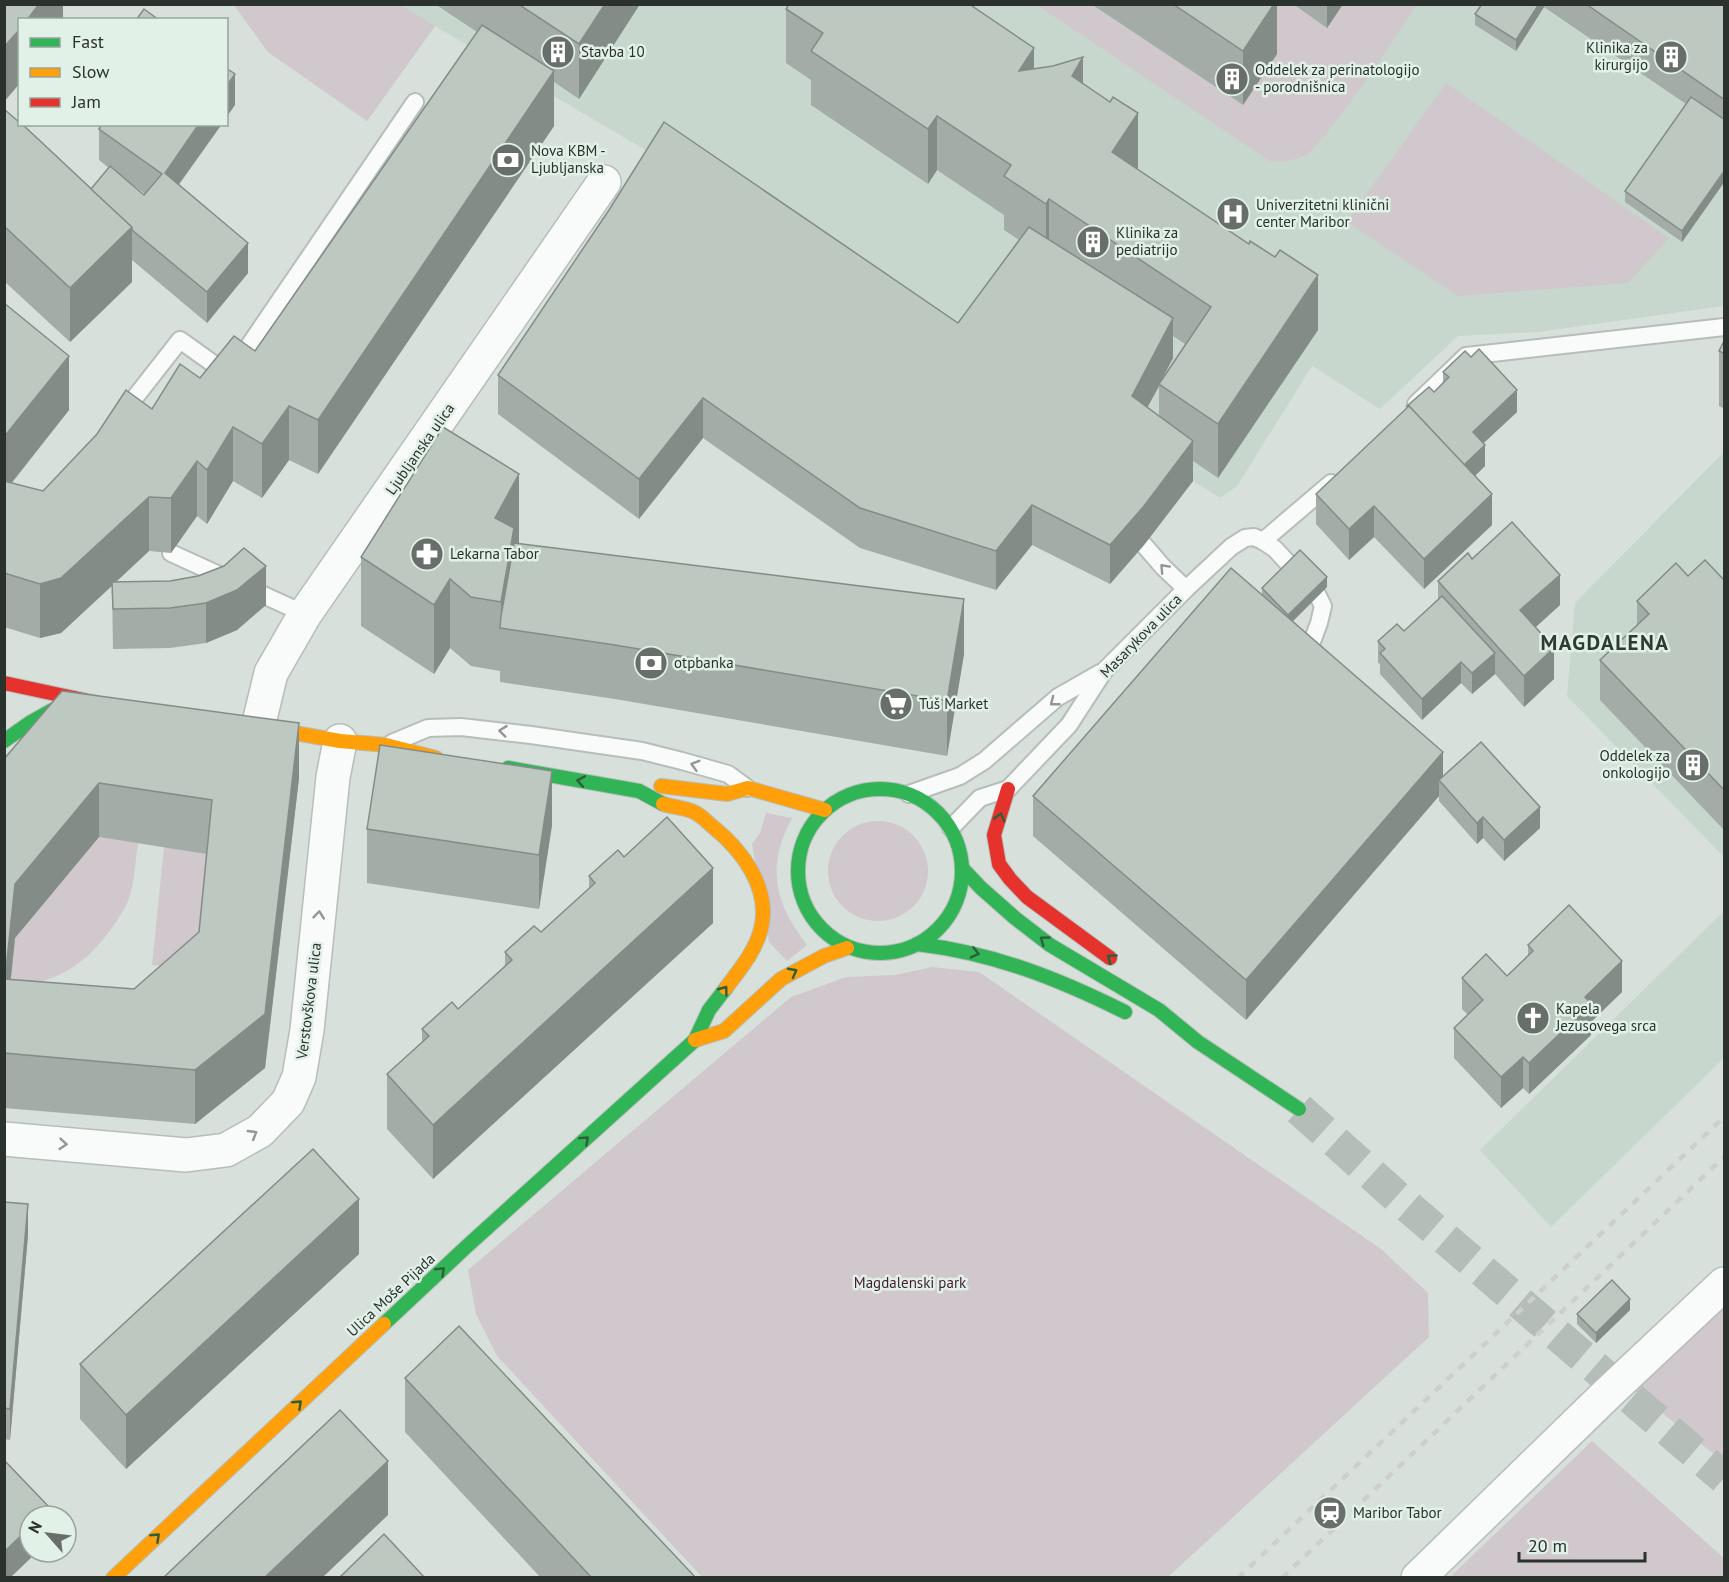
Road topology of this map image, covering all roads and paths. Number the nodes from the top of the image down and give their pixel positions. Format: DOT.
graph roads {
  1 [pos="415,102"];
  2 [pos="604,182"];
  3 [pos="1725,327"];
  4 [pos="1407,413"];
  5 [pos="114,425"];
  6 [pos="1339,476"];
  7 [pos="1263,540"];
  8 [pos="1144,545"];
  9 [pos="171,553"];
  10 [pos="1186,589"];
  11 [pos="305,614"];
  12 [pos="1301,669"];
  13 [pos="1104,672"];
  14 [pos="4,684"];
  15 [pos="74,698"];
  16 [pos="118,707"];
  17 [pos="248,725"];
  18 [pos="4,741"];
  19 [pos="340,741"];
  20 [pos="386,745"];
  21 [pos="448,760"];
  22 [pos="492,766"];
  23 [pos="748,788"];
  24 [pos="1008,789"];
  25 [pos="639,791"];
  26 [pos="909,794"];
  27 [pos="825,810"];
  28 [pos="951,828"];
  29 [pos="962,867"];
  30 [pos="917,944"];
  31 [pos="847,948"];
  32 [pos="1119,964"];
  33 [pos="1155,990"];
  34 [pos="1135,1018"];
  35 [pos="1156,1027"];
  36 [pos="695,1040"];
  37 [pos="1198,1042"];
  38 [pos="1299,1109"];
  39 [pos="4,1139"];
  40 [pos="1725,1284"];
  41 [pos="113,1578"];
  42 [pos="1418,1578"];
  1 -- 5 [label="lane"];
  2 -- 11 [label="street, Ljubljanska ulica"];
  3 -- 4 [label="lane"];
  6 -- 7 [label="lane"];
  7 -- 10 [label="lane, Masarykova ulica"];
  7 -- 12 [label="lane"];
  10 -- 8 [label="lane, one-way"];
  9 -- 11 [label="lane"];
  10 -- 13 [label="lane, Masarykova ulica"];
  11 -- 17 [label="street, Ljubljanska ulica"];
  13 -- 24 [label="lane, Masarykova ulica"];
  13 -- 26 [label="lane, one-way"];
  14 -- 15 [label="street"];
  15 -- 16 [label="street"];
  15 -- 18 [label="street"];
  17 -- 19 [label="street, Ljubljanska ulica"];
  19 -- 20 [label="street, Ljubljanska ulica"];
  39 -- 19 [label="street, Verstovškova ulica, one-way"];
  20 -- 21 [label="street, Ljubljanska ulica"];
  23 -- 20 [label="lane, one-way"];
  25 -- 22 [label="street, one-way"];
  23 -- 25 [label="street"];
  23 -- 27 [label="street"];
  24 -- 28 [label="lane, Masarykova ulica"];
  32 -- 24 [label="street, one-way"];
  36 -- 25 [label="street, one-way"];
  26 -- 27 [label="street"];
  26 -- 28 [label="street"];
  27 -- 31 [label="street"];
  28 -- 29 [label="street"];
  29 -- 30 [label="street"];
  37 -- 29 [label="street, one-way"];
  30 -- 31 [label="street"];
  30 -- 34 [label="street, one-way"];
  36 -- 31 [label="street, one-way"];
  33 -- 37 [label="street"];
  35 -- 37 [label="street"];
  41 -- 36 [label="street, Ulica Moše Pijada, one-way"];
  37 -- 38 [label="street"];
  40 -- 42 [label="street"];
}
